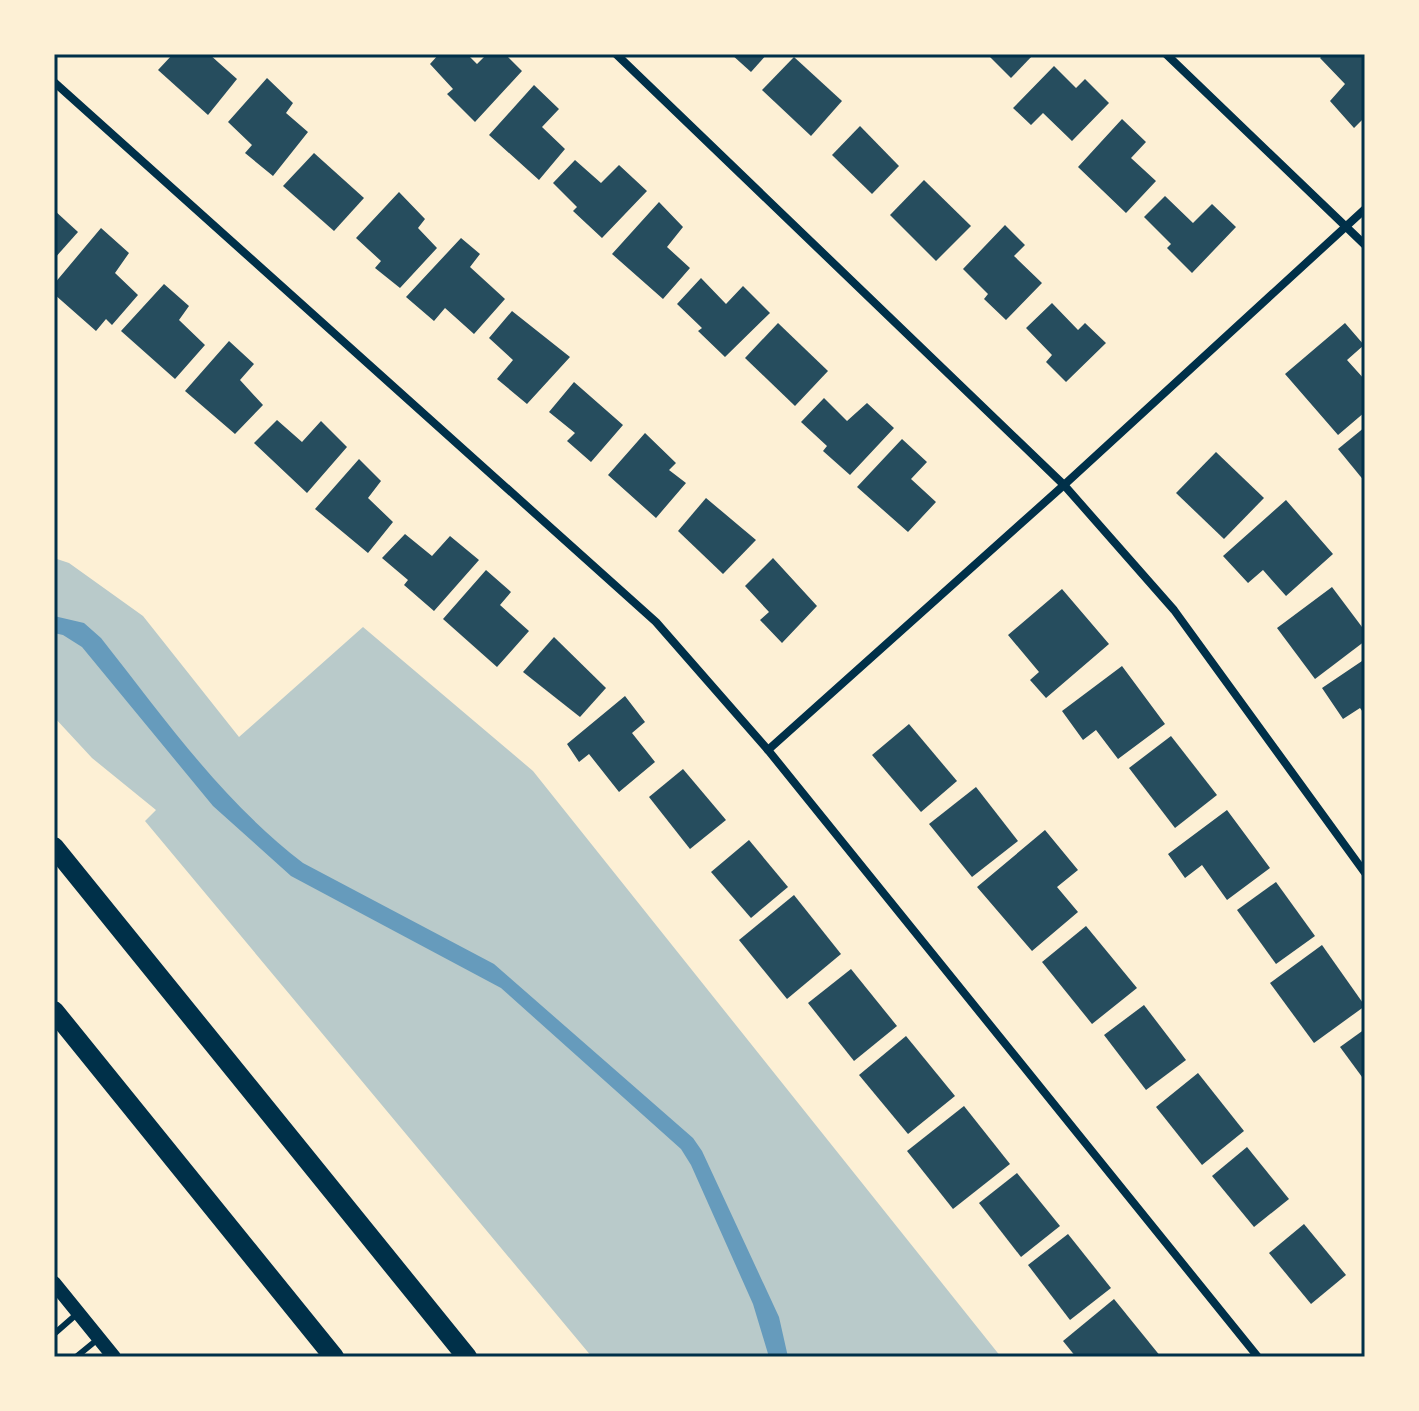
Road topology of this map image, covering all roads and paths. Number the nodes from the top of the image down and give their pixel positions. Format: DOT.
graph roads {
  1 [pos="616,54"];
  2 [pos="1166,54"];
  3 [pos="54,82"];
  4 [pos="1365,209"];
  5 [pos="1345,227"];
  6 [pos="1365,245"];
  7 [pos="1064,485"];
  8 [pos="768,750"];
  9 [pos="54,847"];
  10 [pos="1365,873"];
  11 [pos="54,1011"];
  12 [pos="54,1283"];
  13 [pos="78,1313"];
  14 [pos="54,1334"];
  15 [pos="98,1338"];
  16 [pos="76,1357"];
  17 [pos="114,1357"];
  18 [pos="334,1357"];
  19 [pos="467,1357"];
  20 [pos="1258,1357"];
  1 -- 7 [label="street"];
  2 -- 5 [label="street"];
  3 -- 8 [label="street"];
  4 -- 5 [label="street"];
  5 -- 6 [label="street"];
  5 -- 7 [label="street"];
  7 -- 8 [label="street"];
  7 -- 10 [label="street"];
  8 -- 20 [label="street"];
  9 -- 19 [label="highway"];
  11 -- 18 [label="highway"];
  12 -- 13 [label="street"];
  13 -- 14 [label="lane"];
  13 -- 15 [label="street"];
  15 -- 16 [label="lane"];
  15 -- 17 [label="street"];
}
